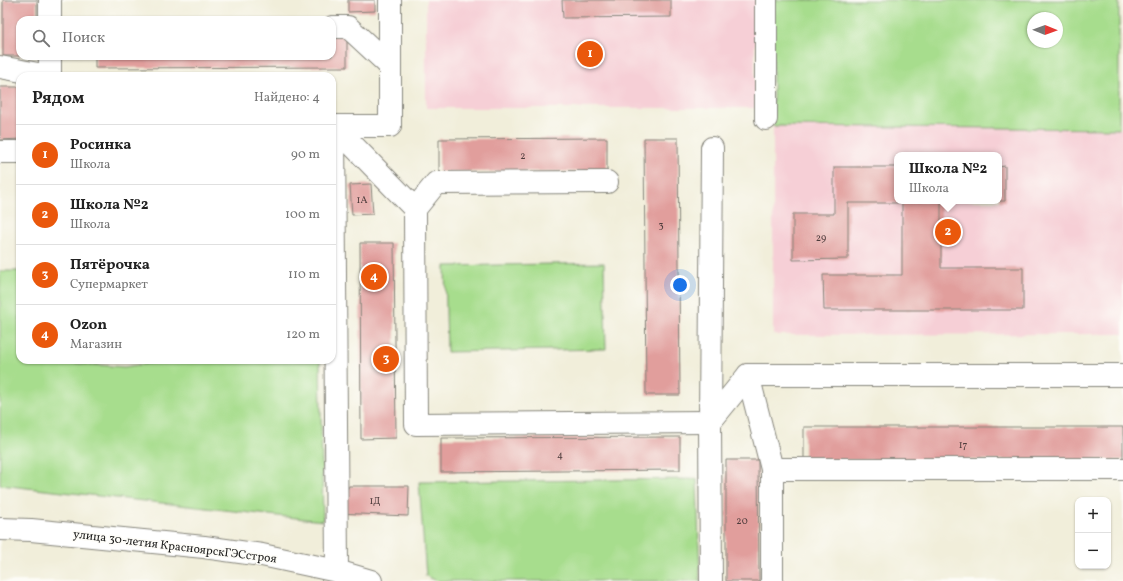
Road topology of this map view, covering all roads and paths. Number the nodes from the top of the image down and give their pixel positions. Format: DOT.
graph roads {
  1 [pos="50,0"];
  2 [pos="390,0"];
  3 [pos="766,0"];
  4 [pos="50,16"];
  5 [pos="336,27"];
  6 [pos="50,60"];
  7 [pos="390,66"];
  8 [pos="0,68"];
  9 [pos="25,72"];
  10 [pos="50,72"];
  11 [pos="766,118"];
  12 [pos="336,126"];
  13 [pos="336,129"];
  14 [pos="712,148"];
  15 [pos="0,152"];
  16 [pos="16,152"];
  17 [pos="607,182"];
  18 [pos="415,209"];
  19 [pos="335,364"];
  20 [pos="748,375"];
  21 [pos="1123,375"];
  22 [pos="710,422"];
  23 [pos="772,469"];
  24 [pos="1123,469"];
  25 [pos="0,529"];
  26 [pos="337,571"];
  27 [pos="371,581"];
  28 [pos="711,581"];
  29 [pos="772,581"];
  1 -- 4 [label="main road"];
  2 -- 7 [label="main road"];
  3 -- 11 [label="main road"];
  5 -- 7 [label="main road"];
  6 -- 10 [label="main road"];
  7 -- 12 [label="main road"];
  8 -- 9 [label="main road"];
  13 -- 18 [label="main road"];
  14 -- 22 [label="main road"];
  15 -- 16 [label="main road"];
  17 -- 18 [label="main road"];
  18 -- 22 [label="main road"];
  19 -- 26 [label="main road"];
  20 -- 21 [label="main road"];
  20 -- 22 [label="main road"];
  20 -- 23 [label="main road"];
  22 -- 28 [label="main road"];
  23 -- 24 [label="main road"];
  23 -- 29 [label="main road"];
  25 -- 26 [label="main road, улица 30-летия КрасноярскГЭСстроя"];
  26 -- 27 [label="main road, улица 30-летия КрасноярскГЭСстроя"];
}
